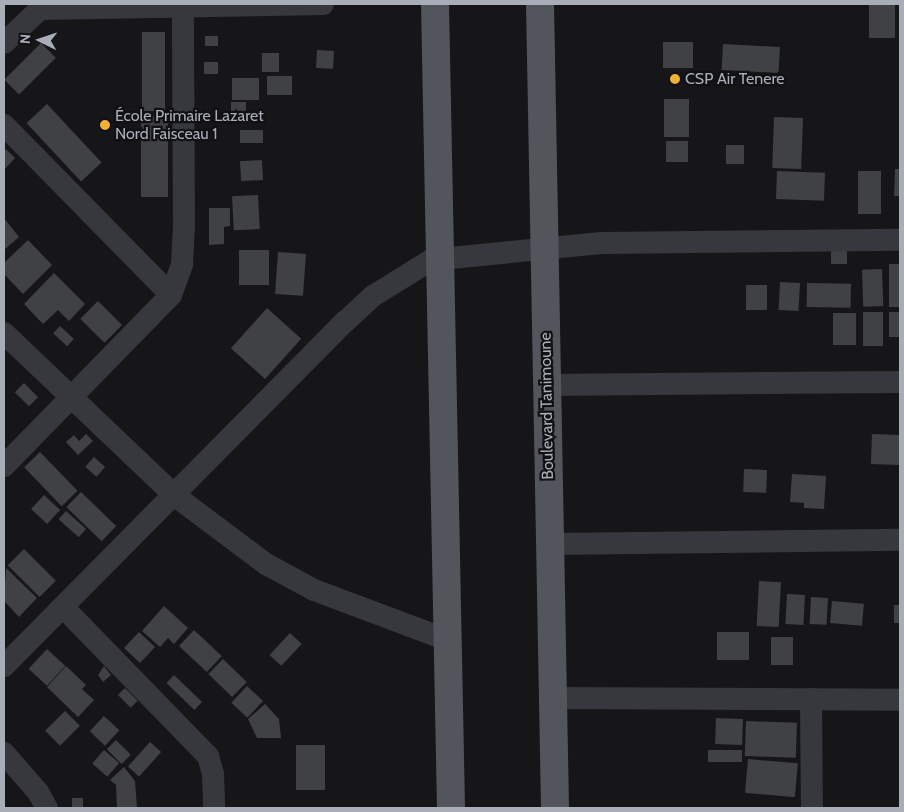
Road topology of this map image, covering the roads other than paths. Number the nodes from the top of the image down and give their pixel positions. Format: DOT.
graph roads {
  1 [pos="322,4"];
  2 [pos="435,4"];
  3 [pos="540,4"];
  4 [pos="40,6"];
  5 [pos="183,8"];
  6 [pos="4,43"];
  7 [pos="4,124"];
  8 [pos="900,240"];
  9 [pos="543,248"];
  10 [pos="440,258"];
  11 [pos="171,295"];
  12 [pos="4,333"];
  13 [pos="900,382"];
  14 [pos="546,385"];
  15 [pos="72,398"];
  16 [pos="4,466"];
  17 [pos="174,495"];
  18 [pos="900,540"];
  19 [pos="550,544"];
  20 [pos="63,607"];
  21 [pos="448,640"];
  22 [pos="4,666"];
  23 [pos="554,698"];
  24 [pos="811,699"];
  25 [pos="900,700"];
  26 [pos="4,753"];
  27 [pos="47,808"];
  28 [pos="214,808"];
  29 [pos="451,808"];
  30 [pos="555,808"];
  31 [pos="812,808"];
  1 -- 5 [label="street"];
  2 -- 10 [label="main road"];
  3 -- 9 [label="main road, Boulevard Tanimoune"];
  4 -- 5 [label="street"];
  4 -- 6 [label="street"];
  5 -- 11 [label="street"];
  7 -- 11 [label="street"];
  8 -- 9 [label="street"];
  9 -- 10 [label="street"];
  9 -- 14 [label="main road, Boulevard Tanimoune"];
  10 -- 17 [label="street"];
  10 -- 21 [label="main road"];
  11 -- 15 [label="street"];
  12 -- 15 [label="street"];
  13 -- 14 [label="street"];
  14 -- 19 [label="main road, Boulevard Tanimoune"];
  15 -- 16 [label="street"];
  15 -- 17 [label="street"];
  17 -- 20 [label="street"];
  17 -- 21 [label="street"];
  18 -- 19 [label="street"];
  19 -- 23 [label="main road, Boulevard Tanimoune"];
  20 -- 22 [label="street"];
  20 -- 28 [label="street"];
  21 -- 29 [label="main road"];
  23 -- 24 [label="street"];
  23 -- 30 [label="main road, Boulevard Tanimoune"];
  24 -- 25 [label="street"];
  24 -- 31 [label="street"];
  26 -- 27 [label="street"];
}
